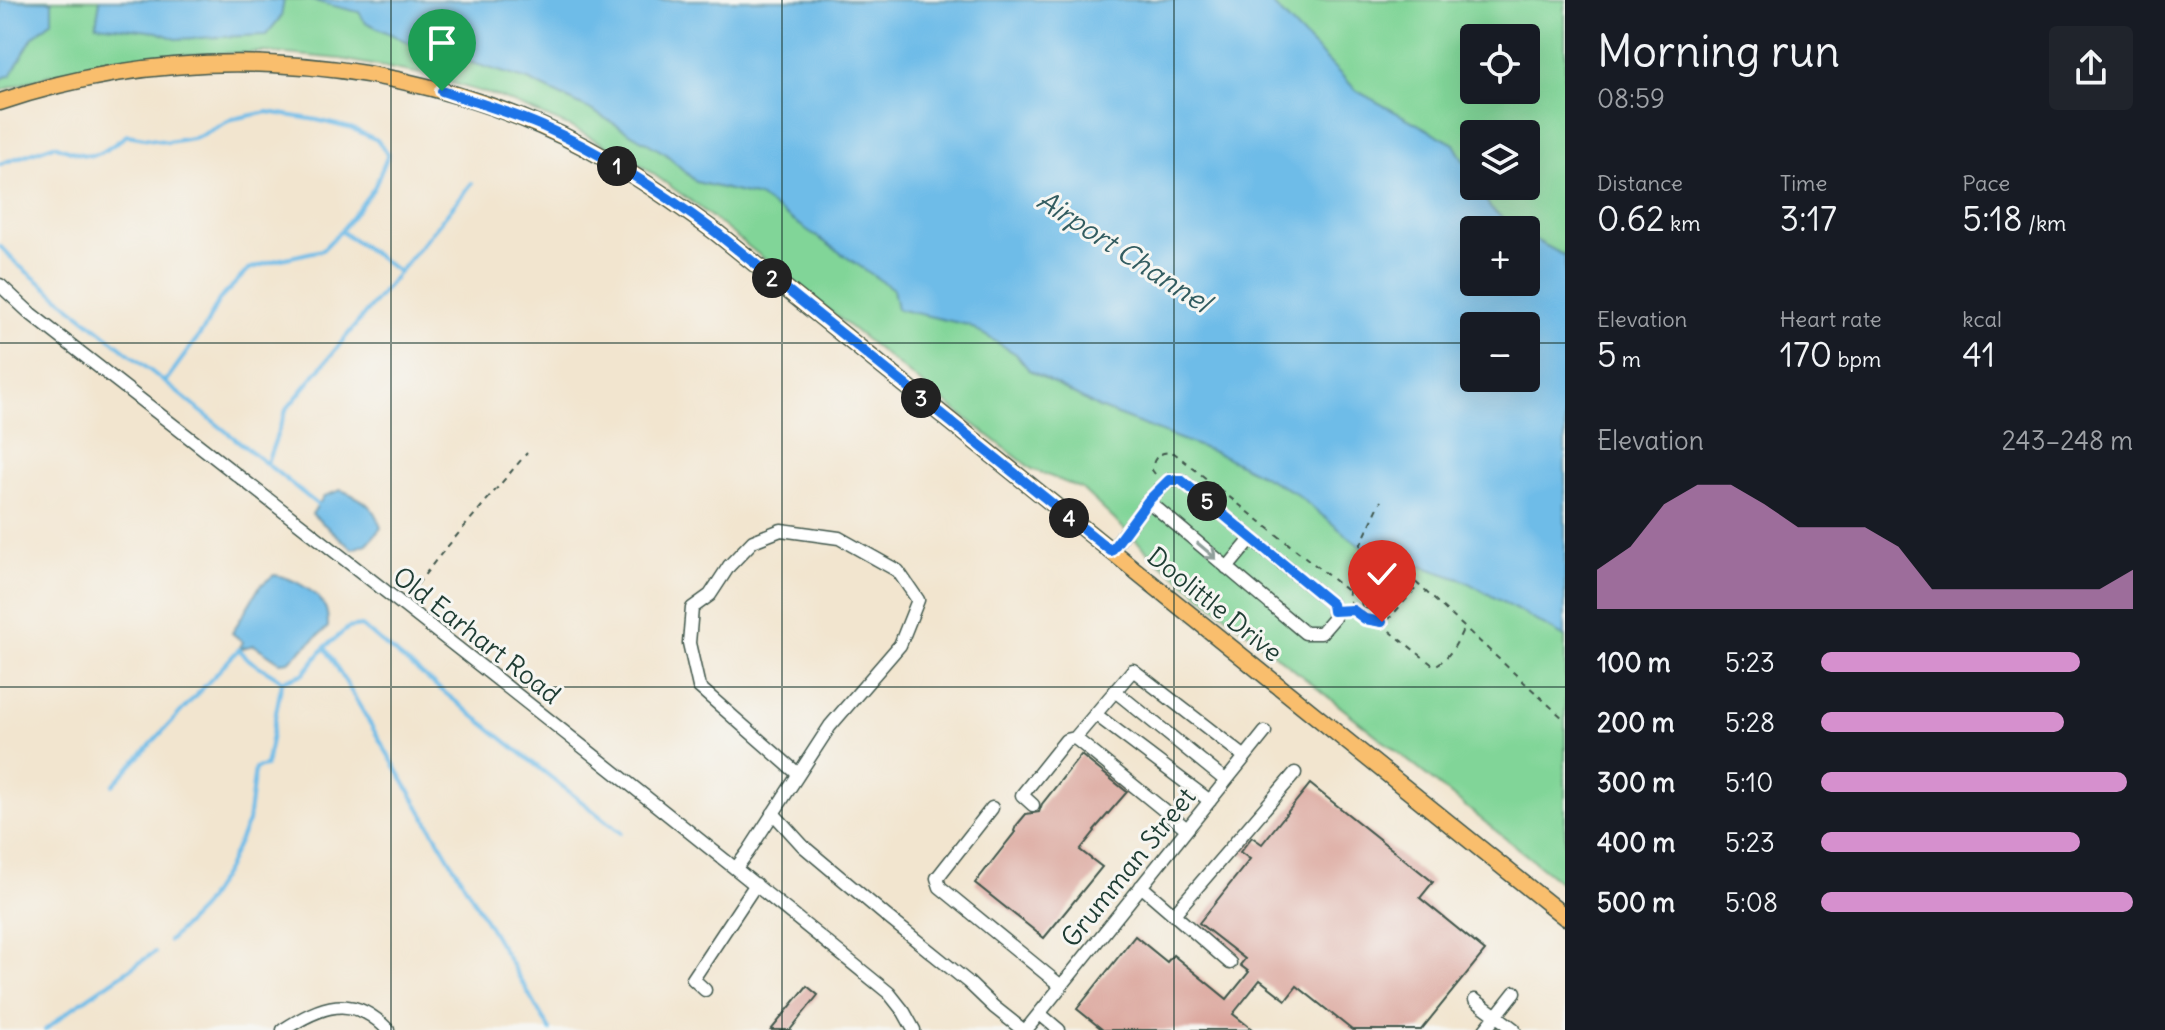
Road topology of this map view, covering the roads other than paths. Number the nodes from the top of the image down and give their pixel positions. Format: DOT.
graph roads {
  1 [pos="0,102"];
  2 [pos="0,285"];
  3 [pos="1148,501"];
  4 [pos="1252,538"];
  5 [pos="1111,551"];
  6 [pos="1227,568"];
  7 [pos="1115,691"];
  8 [pos="1095,714"];
  9 [pos="1265,732"];
  10 [pos="1075,738"];
  11 [pos="1245,757"];
  12 [pos="1295,773"];
  13 [pos="798,774"];
  14 [pos="1225,780"];
  15 [pos="1210,801"];
  16 [pos="1033,805"];
  17 [pos="992,808"];
  18 [pos="773,813"];
  19 [pos="1187,829"];
  20 [pos="736,868"];
  21 [pos="756,884"];
  22 [pos="1141,886"];
  23 [pos="1174,914"];
  24 [pos="1565,917"];
  25 [pos="1230,963"];
  26 [pos="1061,986"];
  27 [pos="705,990"];
  28 [pos="1515,992"];
  29 [pos="1475,1000"];
  30 [pos="1040,1014"];
  31 [pos="1496,1015"];
  32 [pos="1514,1029"];
  33 [pos="283,1030"];
  34 [pos="388,1030"];
  35 [pos="914,1030"];
  36 [pos="1024,1030"];
  37 [pos="1059,1030"];
  38 [pos="1485,1030"];
  1 -- 5 [label="main road, Doolittle Drive"];
  2 -- 20 [label="street, Old Earhart Road"];
  3 -- 4 [label="street"];
  3 -- 5 [label="street"];
  3 -- 6 [label="street, one-way"];
  4 -- 6 [label="street"];
  4 -- 6 [label="street"];
  5 -- 24 [label="main road, Doolittle Drive"];
  7 -- 8 [label="street"];
  7 -- 11 [label="street"];
  7 -- 14 [label="street"];
  8 -- 10 [label="street"];
  8 -- 15 [label="street"];
  9 -- 11 [label="street, Grumman Street"];
  10 -- 16 [label="street"];
  10 -- 19 [label="street"];
  11 -- 14 [label="street, Grumman Street"];
  12 -- 23 [label="street"];
  13 -- 13 [label="street"];
  13 -- 18 [label="street"];
  14 -- 15 [label="street, Grumman Street"];
  15 -- 19 [label="street, Grumman Street"];
  17 -- 26 [label="street"];
  18 -- 20 [label="street"];
  18 -- 36 [label="street"];
  19 -- 22 [label="street, Grumman Street"];
  20 -- 21 [label="street, Old Earhart Road"];
  21 -- 27 [label="street"];
  21 -- 35 [label="street, Old Earhart Road"];
  22 -- 23 [label="street"];
  22 -- 26 [label="street, Grumman Street"];
  23 -- 25 [label="street"];
  26 -- 30 [label="street, Grumman Street"];
  28 -- 31 [label="street"];
  29 -- 31 [label="street"];
  30 -- 36 [label="street, Grumman Street"];
  30 -- 37 [label="street"];
  31 -- 32 [label="street"];
  31 -- 38 [label="street"];
  33 -- 34 [label="street"];
}
